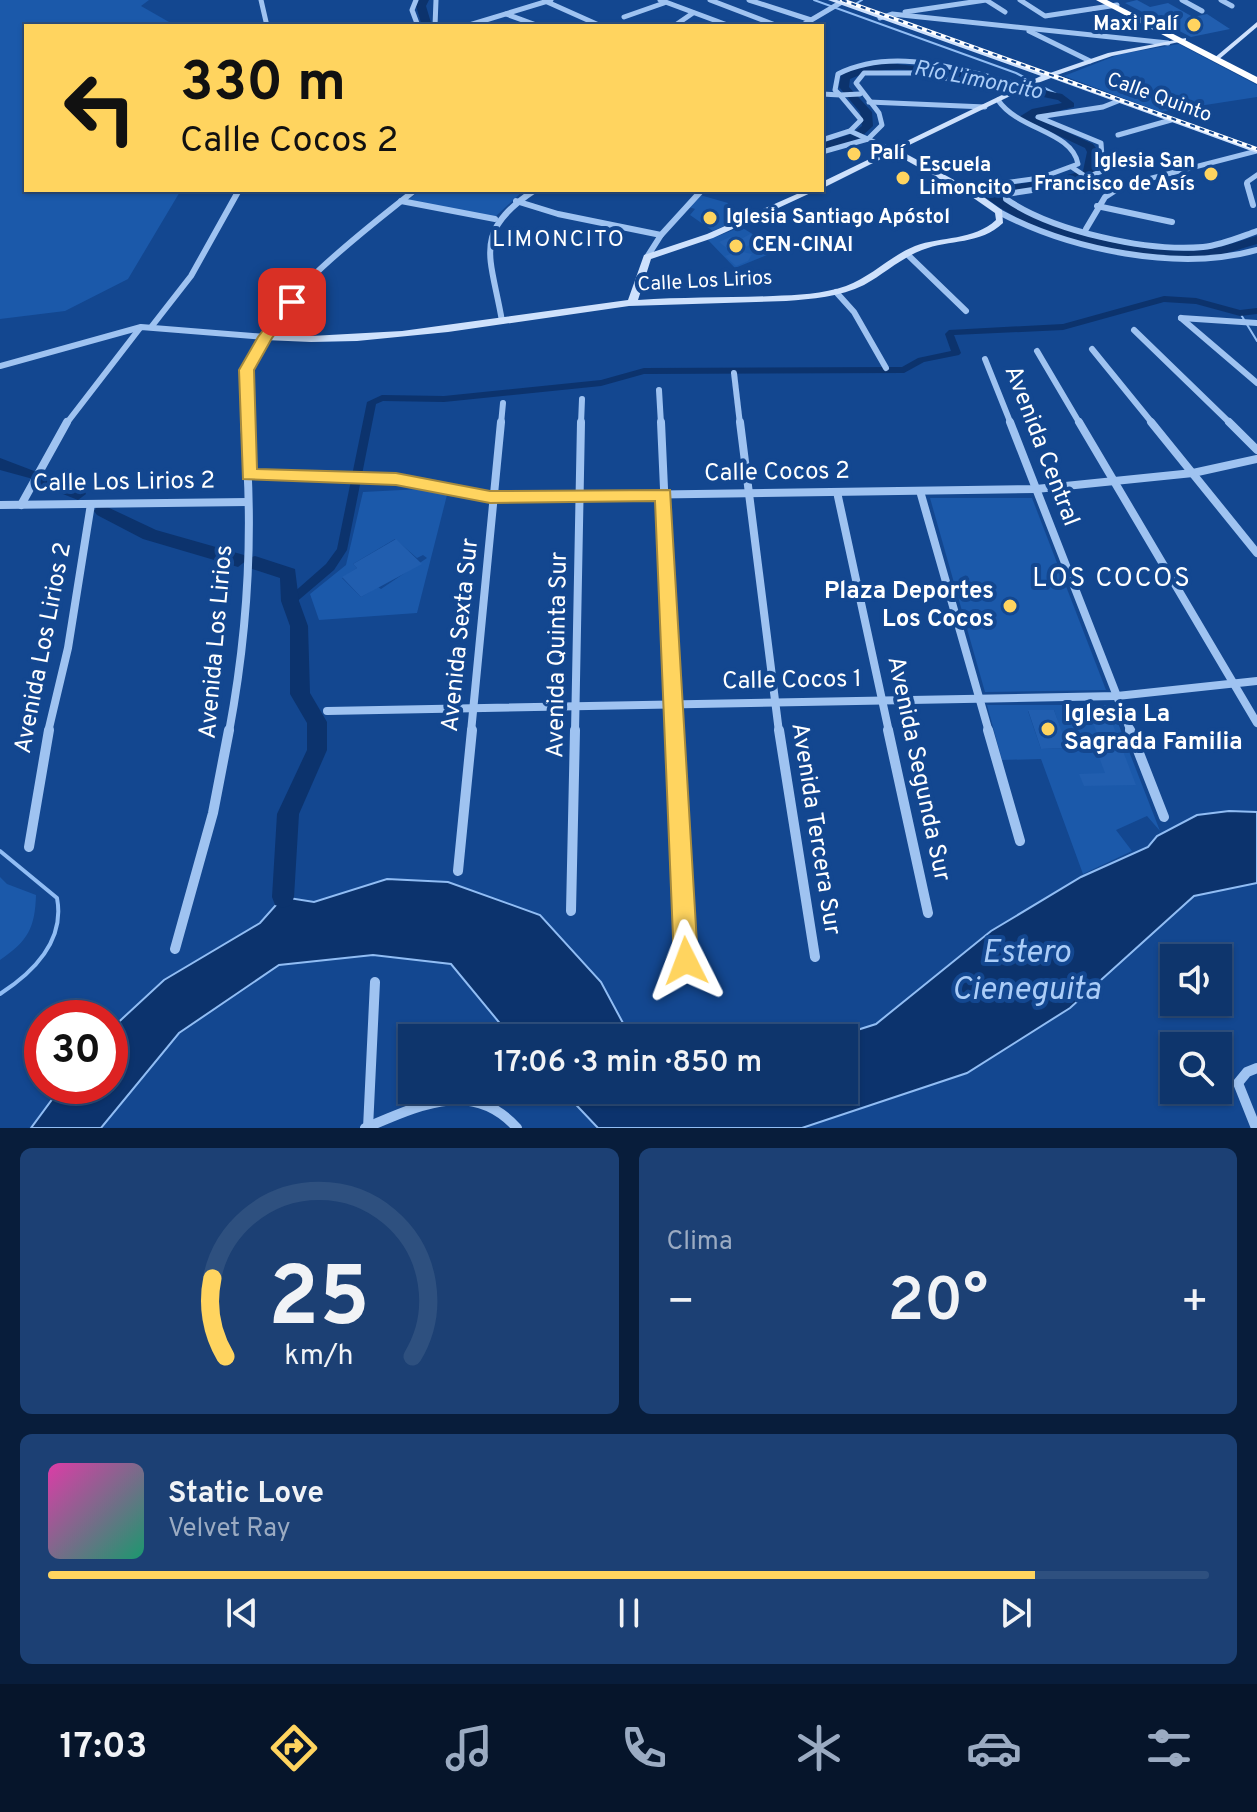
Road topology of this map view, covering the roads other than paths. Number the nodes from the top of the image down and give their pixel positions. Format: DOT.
graph roads {
  1 [pos="261,0"];
  2 [pos="416,0"];
  3 [pos="436,0"];
  4 [pos="710,0"];
  5 [pos="749,0"];
  6 [pos="959,0"];
  7 [pos="986,0"];
  8 [pos="1020,0"];
  9 [pos="1100,0"];
  10 [pos="1182,0"];
  11 [pos="1221,0"];
  12 [pos="548,1"];
  13 [pos="662,2"];
  14 [pos="965,3"];
  15 [pos="834,4"];
  16 [pos="1112,4"];
  17 [pos="1232,6"];
  18 [pos="1202,11"];
  19 [pos="1005,12"];
  20 [pos="693,13"];
  21 [pos="506,14"];
  22 [pos="892,14"];
  23 [pos="624,17"];
  24 [pos="880,18"];
  25 [pos="811,20"];
  26 [pos="267,24"];
  27 [pos="417,24"];
  28 [pos="435,24"];
  29 [pos="473,24"];
  30 [pos="534,24"];
  31 [pos="597,24"];
  32 [pos="677,24"];
  33 [pos="723,24"];
  34 [pos="773,24"];
  35 [pos="804,24"];
  36 [pos="1257,24"];
  37 [pos="1023,28"];
  38 [pos="1182,40"];
  39 [pos="1168,43"];
  40 [pos="1218,59"];
  41 [pos="1090,61"];
  42 [pos="1048,76"];
  43 [pos="1257,79"];
  44 [pos="1023,86"];
  45 [pos="824,94"];
  46 [pos="860,94"];
  47 [pos="842,95"];
  48 [pos="998,100"];
  49 [pos="1118,101"];
  50 [pos="869,102"];
  51 [pos="985,107"];
  52 [pos="1171,120"];
  53 [pos="851,131"];
  54 [pos="1118,135"];
  55 [pos="865,138"];
  56 [pos="824,139"];
  57 [pos="824,151"];
  58 [pos="894,151"];
  59 [pos="1257,151"];
  60 [pos="1073,168"];
  61 [pos="1257,175"];
  62 [pos="1089,180"];
  63 [pos="824,184"];
  64 [pos="238,192"];
  65 [pos="412,192"];
  66 [pos="525,192"];
  67 [pos="532,192"];
  68 [pos="700,192"];
  69 [pos="809,192"];
  70 [pos="1109,192"];
  71 [pos="975,195"];
  72 [pos="401,201"];
  73 [pos="516,201"];
  74 [pos="1253,205"];
  75 [pos="1097,206"];
  76 [pos="999,212"];
  77 [pos="495,219"];
  78 [pos="1172,222"];
  79 [pos="1086,229"];
  80 [pos="1257,231"];
  81 [pos="661,235"];
  82 [pos="1257,250"];
  83 [pos="907,254"];
  84 [pos="647,257"];
  85 [pos="836,292"];
  86 [pos="632,303"];
  87 [pos="966,311"];
  88 [pos="502,321"];
  89 [pos="1257,323"];
  90 [pos="152,326"];
  91 [pos="141,327"];
  92 [pos="1134,330"];
  93 [pos="265,337"];
  94 [pos="1092,349"];
  95 [pos="1037,351"];
  96 [pos="985,359"];
  97 [pos="0,366"];
  98 [pos="886,368"];
  99 [pos="734,373"];
  100 [pos="1257,383"];
  101 [pos="659,390"];
  102 [pos="582,399"];
  103 [pos="503,403"];
  104 [pos="1257,450"];
  105 [pos="1257,459"];
  106 [pos="1193,473"];
  107 [pos="249,475"];
  108 [pos="1115,482"];
  109 [pos="1036,489"];
  110 [pos="920,491"];
  111 [pos="837,492"];
  112 [pos="748,493"];
  113 [pos="664,494"];
  114 [pos="580,495"];
  115 [pos="494,497"];
  116 [pos="248,502"];
  117 [pos="91,504"];
  118 [pos="0,505"];
  119 [pos="21,505"];
  120 [pos="1257,553"];
  121 [pos="1257,681"];
  122 [pos="1235,684"];
  123 [pos="1117,696"];
  124 [pos="981,698"];
  125 [pos="882,699"];
  126 [pos="774,701"];
  127 [pos="578,704"];
  128 [pos="673,704"];
  129 [pos="474,707"];
  130 [pos="327,711"];
  131 [pos="1257,723"];
  132 [pos="1164,817"];
  133 [pos="1020,841"];
  134 [pos="29,847"];
  135 [pos="458,871"];
  136 [pos="571,911"];
  137 [pos="928,913"];
  138 [pos="175,949"];
  139 [pos="815,957"];
  140 [pos="686,961"];
  141 [pos="375,982"];
  142 [pos="1257,1068"];
  143 [pos="367,1128"];
  144 [pos="517,1128"];
  145 [pos="1256,1128"];
  1 -- 26 [label="street"];
  2 -- 27 [label="street"];
  3 -- 28 [label="street"];
  4 -- 34 [label="street"];
  5 -- 25 [label="street"];
  6 -- 14 [label="street"];
  7 -- 14 [label="street"];
  7 -- 19 [label="street"];
  8 -- 16 [label="street"];
  9 -- 16 [label="highway"];
  10 -- 18 [label="street"];
  11 -- 17 [label="street"];
  12 -- 21 [label="street"];
  12 -- 31 [label="street"];
  13 -- 20 [label="street"];
  13 -- 23 [label="street"];
  14 -- 22 [label="street"];
  15 -- 24 [label="street, Calle Quinto"];
  15 -- 25 [label="street"];
  16 -- 38 [label="highway"];
  20 -- 32 [label="street"];
  20 -- 33 [label="street"];
  21 -- 29 [label="street"];
  21 -- 30 [label="street"];
  22 -- 24 [label="street"];
  22 -- 37 [label="street"];
  24 -- 42 [label="street, Calle Quinto"];
  25 -- 35 [label="street"];
  36 -- 40 [label="street"];
  37 -- 39 [label="street"];
  37 -- 41 [label="street"];
  38 -- 39 [label="street"];
  38 -- 40 [label="highway"];
  39 -- 41 [label="street"];
  40 -- 43 [label="highway"];
  41 -- 42 [label="street"];
  42 -- 44 [label="street"];
  42 -- 49 [label="street, Calle Quinto"];
  44 -- 46 [label="street"];
  44 -- 47 [label="street"];
  44 -- 48 [label="street"];
  45 -- 47 [label="street"];
  46 -- 47 [label="street"];
  46 -- 50 [label="street"];
  47 -- 53 [label="street"];
  48 -- 51 [label="street"];
  48 -- 60 [label="street"];
  49 -- 52 [label="street, Calle Quinto"];
  49 -- 62 [label="street"];
  50 -- 51 [label="street"];
  50 -- 55 [label="street"];
  51 -- 58 [label="street"];
  52 -- 54 [label="street"];
  52 -- 59 [label="street, Calle Quinto"];
  53 -- 55 [label="street"];
  53 -- 56 [label="street"];
  55 -- 57 [label="street"];
  55 -- 58 [label="street"];
  58 -- 63 [label="street"];
  58 -- 71 [label="street"];
  59 -- 70 [label="street"];
  60 -- 62 [label="street"];
  60 -- 71 [label="street"];
  61 -- 74 [label="street"];
  62 -- 70 [label="street"];
  62 -- 79 [label="street"];
  64 -- 90 [label="street"];
  65 -- 72 [label="street, Avenida Los Lirios"];
  66 -- 73 [label="street"];
  67 -- 73 [label="street"];
  68 -- 81 [label="street"];
  69 -- 84 [label="street"];
  70 -- 75 [label="street"];
  71 -- 76 [label="street"];
  72 -- 77 [label="street"];
  72 -- 93 [label="street, Avenida Los Lirios"];
  73 -- 77 [label="street"];
  73 -- 81 [label="street"];
  75 -- 78 [label="street"];
  75 -- 79 [label="street"];
  76 -- 82 [label="street"];
  76 -- 83 [label="street, Calle Los Lirios"];
  77 -- 88 [label="street"];
  79 -- 80 [label="street"];
  81 -- 84 [label="street"];
  83 -- 85 [label="street, Calle Los Lirios"];
  83 -- 87 [label="street"];
  84 -- 86 [label="street"];
  85 -- 86 [label="street, Calle Los Lirios"];
  85 -- 98 [label="street"];
  86 -- 88 [label="street, Calle Los Lirios"];
  88 -- 93 [label="street, Calle Los Lirios"];
  89 -- 100 [label="street"];
  90 -- 91 [label="street"];
  90 -- 93 [label="street"];
  91 -- 97 [label="street"];
  91 -- 119 [label="street"];
  92 -- 104 [label="street"];
  93 -- 107 [label="street, Avenida Los Lirios"];
  94 -- 106 [label="street"];
  95 -- 108 [label="street"];
  96 -- 109 [label="street, Avenida Central"];
  99 -- 112 [label="street, Avenida Tercera Sur"];
  101 -- 113 [label="street"];
  102 -- 114 [label="street, Avenida Quinta Sur"];
  103 -- 115 [label="street, Avenida Sexta Sur"];
  105 -- 106 [label="street, Calle Cocos 2"];
  106 -- 108 [label="street, Calle Cocos 2"];
  106 -- 120 [label="street"];
  107 -- 115 [label="street, Calle Cocos 2"];
  107 -- 116 [label="street, Avenida Los Lirios"];
  108 -- 109 [label="street, Calle Cocos 2"];
  108 -- 122 [label="street"];
  109 -- 110 [label="street, Calle Cocos 2"];
  109 -- 123 [label="street, Avenida Central"];
  110 -- 111 [label="street, Calle Cocos 2"];
  110 -- 124 [label="street"];
  111 -- 112 [label="street, Calle Cocos 2"];
  111 -- 125 [label="street, Avenida Segunda Sur"];
  112 -- 113 [label="street, Calle Cocos 2"];
  112 -- 126 [label="street, Avenida Tercera Sur"];
  113 -- 114 [label="street, Calle Cocos 2"];
  113 -- 128 [label="street"];
  114 -- 115 [label="street, Calle Cocos 2"];
  114 -- 127 [label="street, Avenida Quinta Sur"];
  115 -- 129 [label="street, Avenida Sexta Sur"];
  116 -- 117 [label="street, Calle Los Lirios 2"];
  116 -- 138 [label="street, Avenida Los Lirios"];
  117 -- 119 [label="street, Calle Los Lirios 2"];
  117 -- 134 [label="street, Avenida Los Lirios 2"];
  118 -- 119 [label="street, Calle Los Lirios 2"];
  121 -- 122 [label="street, Calle Cocos 1"];
  122 -- 123 [label="street, Calle Cocos 1"];
  122 -- 131 [label="street"];
  123 -- 124 [label="street, Calle Cocos 1"];
  123 -- 132 [label="street, Avenida Central"];
  124 -- 125 [label="street, Calle Cocos 1"];
  124 -- 133 [label="street"];
  125 -- 126 [label="street, Calle Cocos 1"];
  125 -- 137 [label="street, Avenida Segunda Sur"];
  126 -- 128 [label="street, Calle Cocos 1"];
  126 -- 139 [label="street, Avenida Tercera Sur"];
  127 -- 128 [label="street, Calle Cocos 1"];
  127 -- 129 [label="street, Calle Cocos 1"];
  127 -- 136 [label="street, Avenida Quinta Sur"];
  128 -- 140 [label="street"];
  129 -- 130 [label="street, Calle Cocos 1"];
  129 -- 135 [label="street, Avenida Sexta Sur"];
  141 -- 143 [label="street"];
  142 -- 145 [label="street"];
  143 -- 144 [label="street"];
}
